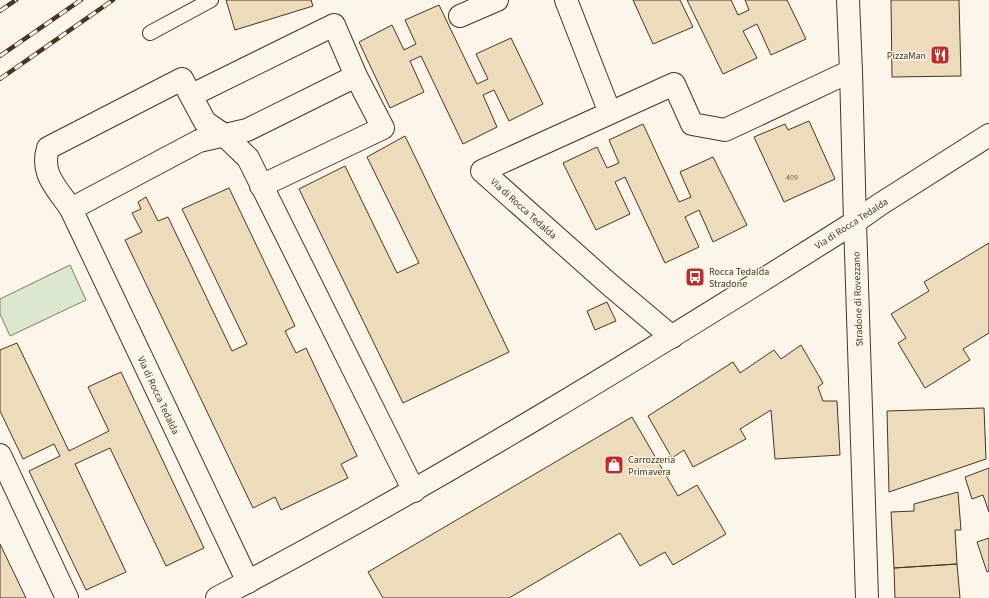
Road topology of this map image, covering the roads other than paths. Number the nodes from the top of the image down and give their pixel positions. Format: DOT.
graph roads {
  1 [pos="211,0"];
  2 [pos="497,0"];
  3 [pos="566,0"];
  4 [pos="848,0"];
  5 [pos="460,16"];
  6 [pos="150,34"];
  7 [pos="851,70"];
  8 [pos="356,76"];
  9 [pos="192,96"];
  10 [pos="610,113"];
  11 [pos="224,135"];
  12 [pos="989,135"];
  13 [pos="261,186"];
  14 [pos="71,209"];
  15 [pos="855,222"];
  16 [pos="672,337"];
  17 [pos="0,456"];
  18 [pos="414,490"];
  19 [pos="248,582"];
  20 [pos="67,598"];
  21 [pos="217,598"];
  22 [pos="867,598"];
  1 -- 6 [label="lane"];
  2 -- 5 [label="street"];
  3 -- 10 [label="street"];
  4 -- 7 [label="street, Stradone di Rovezzano"];
  7 -- 10 [label="street, Via di Rocca Tedalda"];
  7 -- 15 [label="street, Stradone di Rovezzano"];
  8 -- 9 [label="street"];
  8 -- 11 [label="street"];
  8 -- 13 [label="street"];
  9 -- 11 [label="street, Via di Rocca Tedalda"];
  9 -- 14 [label="street, Via di Rocca Tedalda"];
  10 -- 16 [label="street, Via di Rocca Tedalda"];
  11 -- 13 [label="street, Via di Rocca Tedalda"];
  11 -- 14 [label="street"];
  12 -- 15 [label="street, Via di Rocca Tedalda"];
  13 -- 18 [label="street, Via di Rocca Tedalda"];
  14 -- 19 [label="street, Via di Rocca Tedalda"];
  15 -- 16 [label="street, Via di Rocca Tedalda"];
  15 -- 22 [label="street, Stradone di Rovezzano"];
  16 -- 18 [label="street, Via di Rocca Tedalda"];
  17 -- 20 [label="street"];
  18 -- 19 [label="street, Via di Rocca Tedalda"];
  19 -- 21 [label="street, Via di Rocca Tedalda"];
}
